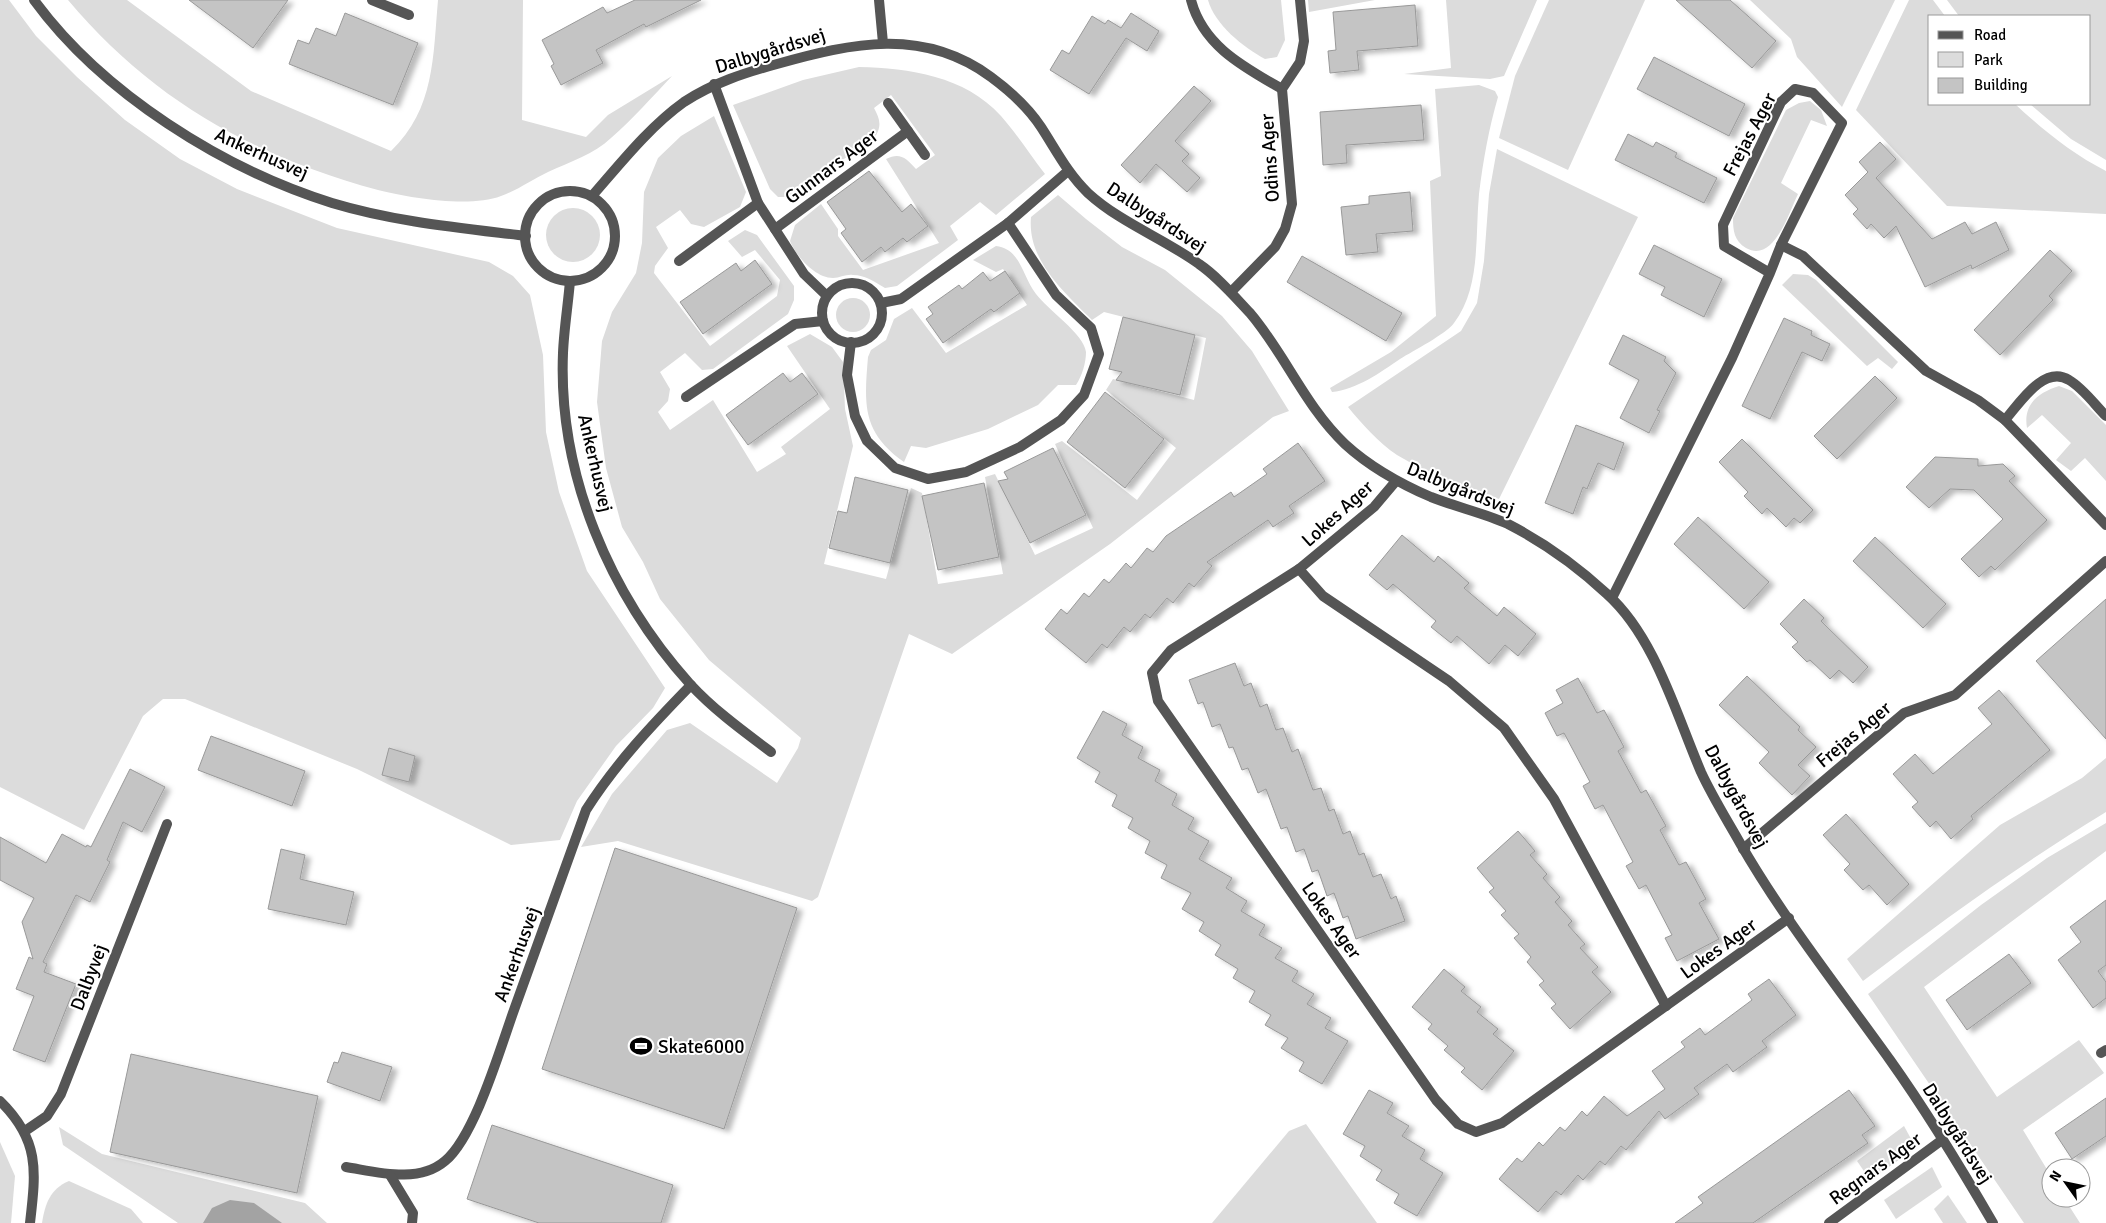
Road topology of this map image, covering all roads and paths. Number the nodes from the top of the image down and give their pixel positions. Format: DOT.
graph roads {
  1 [pos="34,0"];
  2 [pos="372,0"];
  3 [pos="879,0"];
  4 [pos="1191,0"];
  5 [pos="1300,0"];
  6 [pos="409,15"];
  7 [pos="883,43"];
  8 [pos="714,84"];
  9 [pos="1282,89"];
  10 [pos="888,103"];
  11 [pos="908,130"];
  12 [pos="925,155"];
  13 [pos="1068,171"];
  14 [pos="592,196"];
  15 [pos="758,203"];
  16 [pos="1008,224"];
  17 [pos="775,229"];
  18 [pos="526,236"];
  19 [pos="1781,244"];
  20 [pos="680,261"];
  21 [pos="1770,274"];
  22 [pos="570,281"];
  23 [pos="1231,292"];
  24 [pos="827,296"];
  25 [pos="881,303"];
  26 [pos="823,321"];
  27 [pos="850,342"];
  28 [pos="686,397"];
  29 [pos="2106,416"];
  30 [pos="2005,420"];
  31 [pos="1396,481"];
  32 [pos="2106,525"];
  33 [pos="2106,561"];
  34 [pos="1299,569"];
  35 [pos="1612,598"];
  36 [pos="691,685"];
  37 [pos="772,752"];
  38 [pos="166,824"];
  39 [pos="1744,849"];
  40 [pos="1789,918"];
  41 [pos="1666,1006"];
  42 [pos="0,1101"];
  43 [pos="25,1131"];
  44 [pos="1942,1140"];
  45 [pos="346,1167"];
  46 [pos="390,1175"];
  47 [pos="30,1223"];
  48 [pos="412,1223"];
  49 [pos="1829,1223"];
  50 [pos="1993,1223"];
  1 -- 18 [label="street, Ankerhusvej"];
  2 -- 6 [label="street"];
  3 -- 7 [label="street"];
  4 -- 9 [label="street, Odins Ager"];
  5 -- 9 [label="street, Odins Ager"];
  7 -- 8 [label="street, Dalbygårdsvej"];
  7 -- 13 [label="street, Dalbygårdsvej"];
  8 -- 14 [label="street, Dalbygårdsvej"];
  8 -- 15 [label="street, Gunnars Ager"];
  9 -- 23 [label="street, Odins Ager"];
  10 -- 11 [label="street, Gunnars Ager"];
  11 -- 12 [label="street, Gunnars Ager"];
  11 -- 17 [label="street, Gunnars Ager"];
  13 -- 16 [label="street"];
  13 -- 23 [label="street, Dalbygårdsvej"];
  14 -- 18 [label="street"];
  14 -- 22 [label="street"];
  15 -- 17 [label="street, Gunnars Ager"];
  15 -- 20 [label="street, Gunnars Ager"];
  16 -- 25 [label="street"];
  16 -- 27 [label="street"];
  17 -- 24 [label="street, Gunnars Ager"];
  18 -- 22 [label="street"];
  19 -- 21 [label="street, Frejas Ager"];
  19 -- 21 [label="street, Frejas Ager"];
  19 -- 30 [label="street"];
  21 -- 35 [label="street, Frejas Ager"];
  22 -- 36 [label="street, Ankerhusvej"];
  23 -- 31 [label="street, Dalbygårdsvej"];
  24 -- 25 [label="street"];
  24 -- 26 [label="street"];
  25 -- 27 [label="street"];
  26 -- 27 [label="street"];
  26 -- 28 [label="street"];
  29 -- 30 [label="street"];
  30 -- 32 [label="street"];
  31 -- 34 [label="street, Lokes Ager"];
  31 -- 35 [label="street, Dalbygårdsvej"];
  33 -- 39 [label="street, Frejas Ager"];
  34 -- 41 [label="street, Lokes Ager"];
  34 -- 41 [label="street, Lokes Ager"];
  35 -- 39 [label="street, Dalbygårdsvej"];
  36 -- 37 [label="street, Ankerhusvej"];
  36 -- 46 [label="street, Ankerhusvej"];
  38 -- 43 [label="street, Dalbyvej"];
  39 -- 40 [label="street, Dalbygårdsvej"];
  40 -- 41 [label="street, Lokes Ager"];
  40 -- 44 [label="street, Dalbygårdsvej"];
  42 -- 43 [label="street"];
  43 -- 47 [label="street"];
  44 -- 49 [label="street, Regnars Ager"];
  44 -- 50 [label="street, Dalbygårdsvej"];
  45 -- 46 [label="street, Ankerhusvej"];
  46 -- 48 [label="street"];
}
